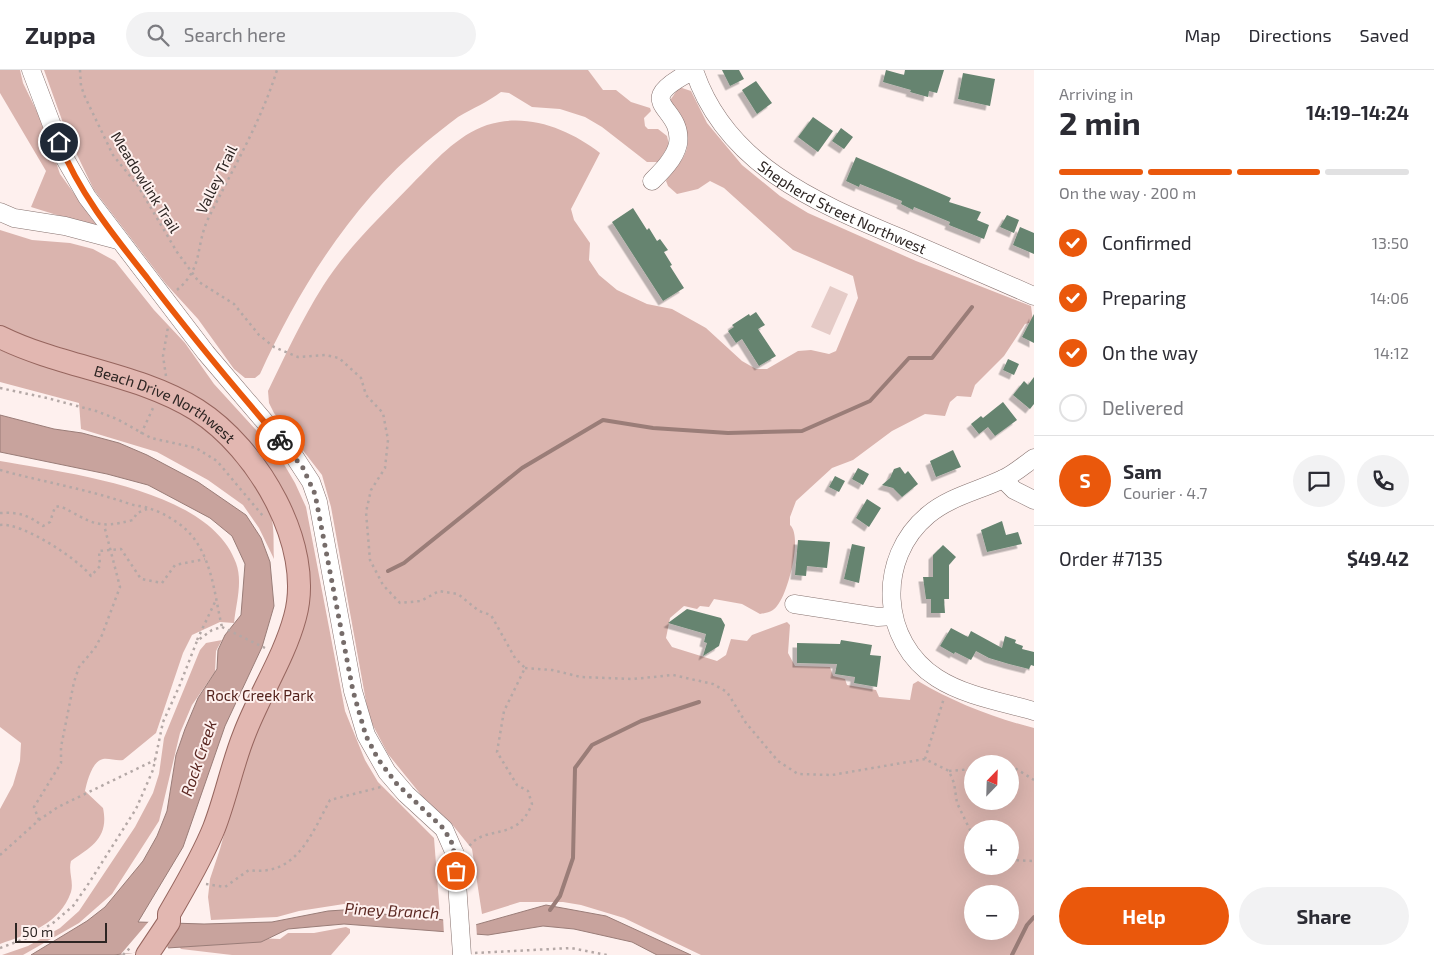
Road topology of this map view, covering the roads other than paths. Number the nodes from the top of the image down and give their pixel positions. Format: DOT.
graph roads {
  1 [pos="31,70"];
  2 [pos="694,70"];
  3 [pos="652,182"];
  4 [pos="0,212"];
  5 [pos="118,240"];
  6 [pos="1034,296"];
  7 [pos="0,337"];
  8 [pos="1034,458"];
  9 [pos="1003,479"];
  10 [pos="1034,500"];
  11 [pos="794,604"];
  12 [pos="893,616"];
  13 [pos="1034,711"];
  14 [pos="137,952"];
  15 [pos="464,954"];
  1 -- 5 [label="street"];
  2 -- 3 [label="street"];
  2 -- 6 [label="street, Shepherd Street Northwest"];
  4 -- 5 [label="street"];
  5 -- 15 [label="street, bridge"];
  7 -- 14 [label="main road, Beach Drive Northwest"];
  8 -- 9 [label="street"];
  9 -- 10 [label="street"];
  9 -- 12 [label="street"];
  11 -- 12 [label="street"];
  12 -- 13 [label="street"];
}
